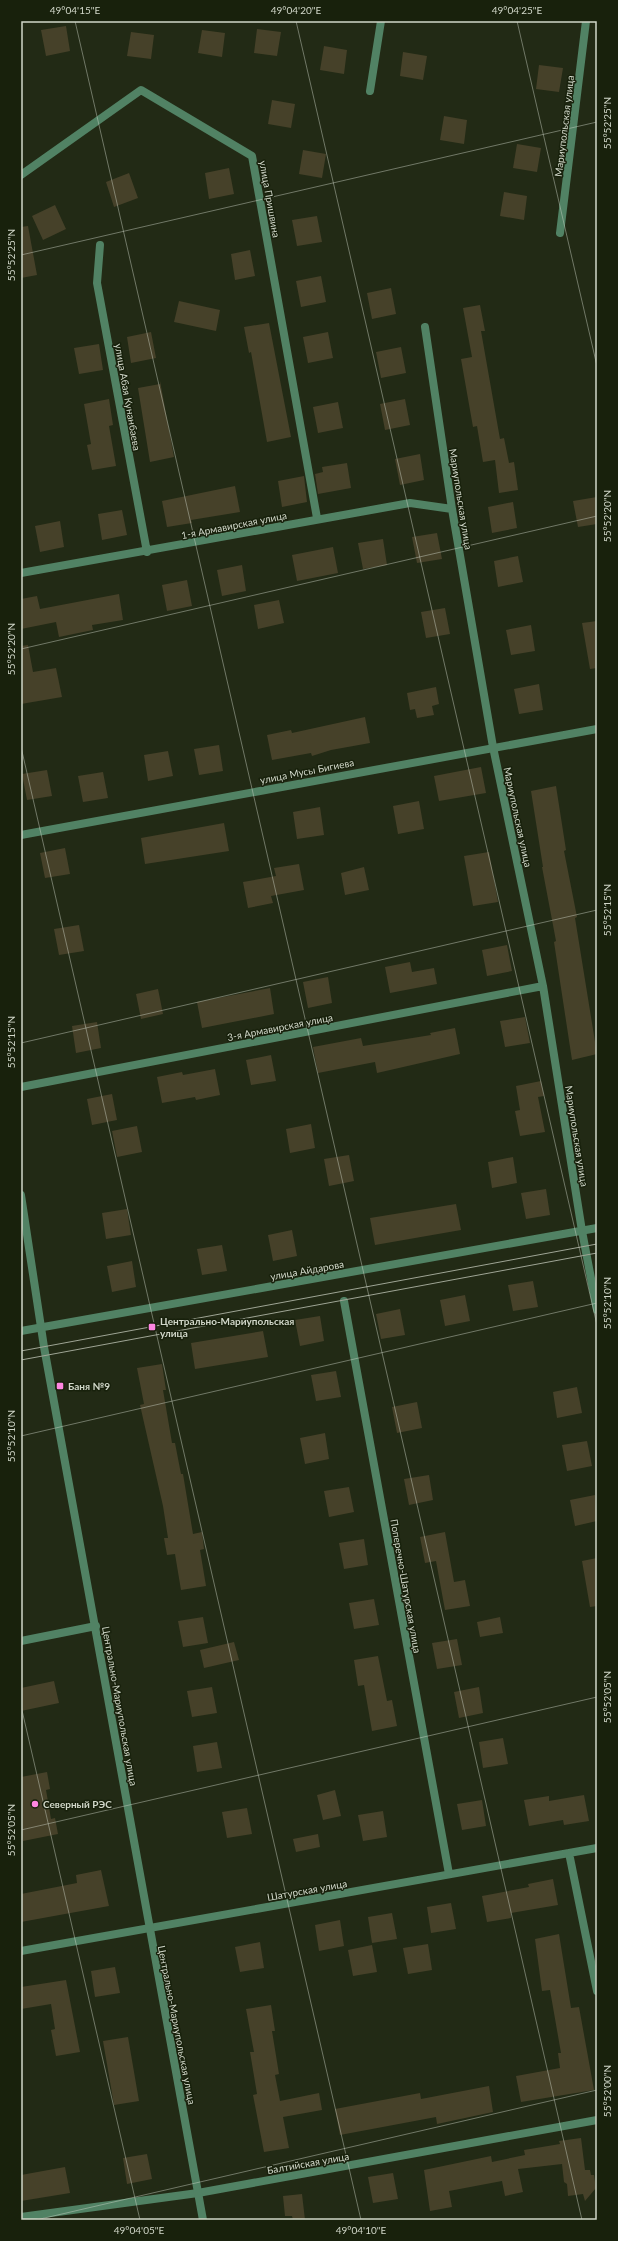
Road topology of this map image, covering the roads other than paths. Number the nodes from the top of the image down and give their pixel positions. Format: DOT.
graph roads {
  1 [pos="381,21"];
  2 [pos="586,21"];
  3 [pos="370,91"];
  4 [pos="21,175"];
  5 [pos="560,233"];
  6 [pos="100,245"];
  7 [pos="425,327"];
  8 [pos="452,509"];
  9 [pos="318,518"];
  10 [pos="146,552"];
  11 [pos="21,573"];
  12 [pos="597,729"];
  13 [pos="493,747"];
  14 [pos="21,835"];
  15 [pos="543,986"];
  16 [pos="21,1087"];
  17 [pos="21,1196"];
  18 [pos="597,1228"];
  19 [pos="582,1231"];
  20 [pos="344,1301"];
  21 [pos="597,1310"];
  22 [pos="42,1328"];
  23 [pos="21,1331"];
  24 [pos="96,1626"];
  25 [pos="21,1641"];
  26 [pos="597,1848"];
  27 [pos="569,1853"];
  28 [pos="449,1874"];
  29 [pos="149,1929"];
  30 [pos="21,1952"];
  31 [pos="597,1991"];
  32 [pos="597,2120"];
  33 [pos="198,2193"];
  34 [pos="21,2217"];
  35 [pos="203,2220"];
  1 -- 3 [label="street"];
  2 -- 5 [label="street, Мариупольская улица"];
  4 -- 9 [label="street, улица Пришвина"];
  6 -- 10 [label="street, улица Абая Кунанбаева"];
  7 -- 8 [label="street, Мариупольская улица"];
  8 -- 9 [label="street, 1-я Армавирская улица"];
  8 -- 13 [label="street, Мариупольская улица"];
  9 -- 10 [label="street, 1-я Армавирская улица"];
  10 -- 11 [label="street, 1-я Армавирская улица"];
  12 -- 13 [label="street, улица Мусы Бигиева"];
  13 -- 14 [label="street, улица Мусы Бигиева"];
  13 -- 15 [label="street, Мариупольская улица"];
  15 -- 16 [label="street, 3-я Армавирская улица"];
  15 -- 19 [label="street, Мариупольская улица"];
  17 -- 22 [label="street, Центрально-Мариупольская улица"];
  18 -- 19 [label="street, улица Айдарова"];
  19 -- 21 [label="street, Мариупольская улица"];
  19 -- 22 [label="street, улица Айдарова"];
  20 -- 28 [label="street, Поперечно-Шатурская улица"];
  22 -- 23 [label="street, улица Айдарова"];
  22 -- 24 [label="street, Центрально-Мариупольская улица"];
  24 -- 25 [label="street"];
  24 -- 29 [label="street, Центрально-Мариупольская улица"];
  26 -- 27 [label="street, Шатурская улица"];
  27 -- 28 [label="street, Шатурская улица"];
  27 -- 31 [label="street"];
  28 -- 29 [label="street, Шатурская улица"];
  29 -- 30 [label="street, Шатурская улица"];
  29 -- 33 [label="street, Центрально-Мариупольская улица"];
  32 -- 33 [label="street, Балтийская улица"];
  33 -- 34 [label="street, Балтийская улица"];
  33 -- 35 [label="street, Центрально-Мариупольская улица"];
}
